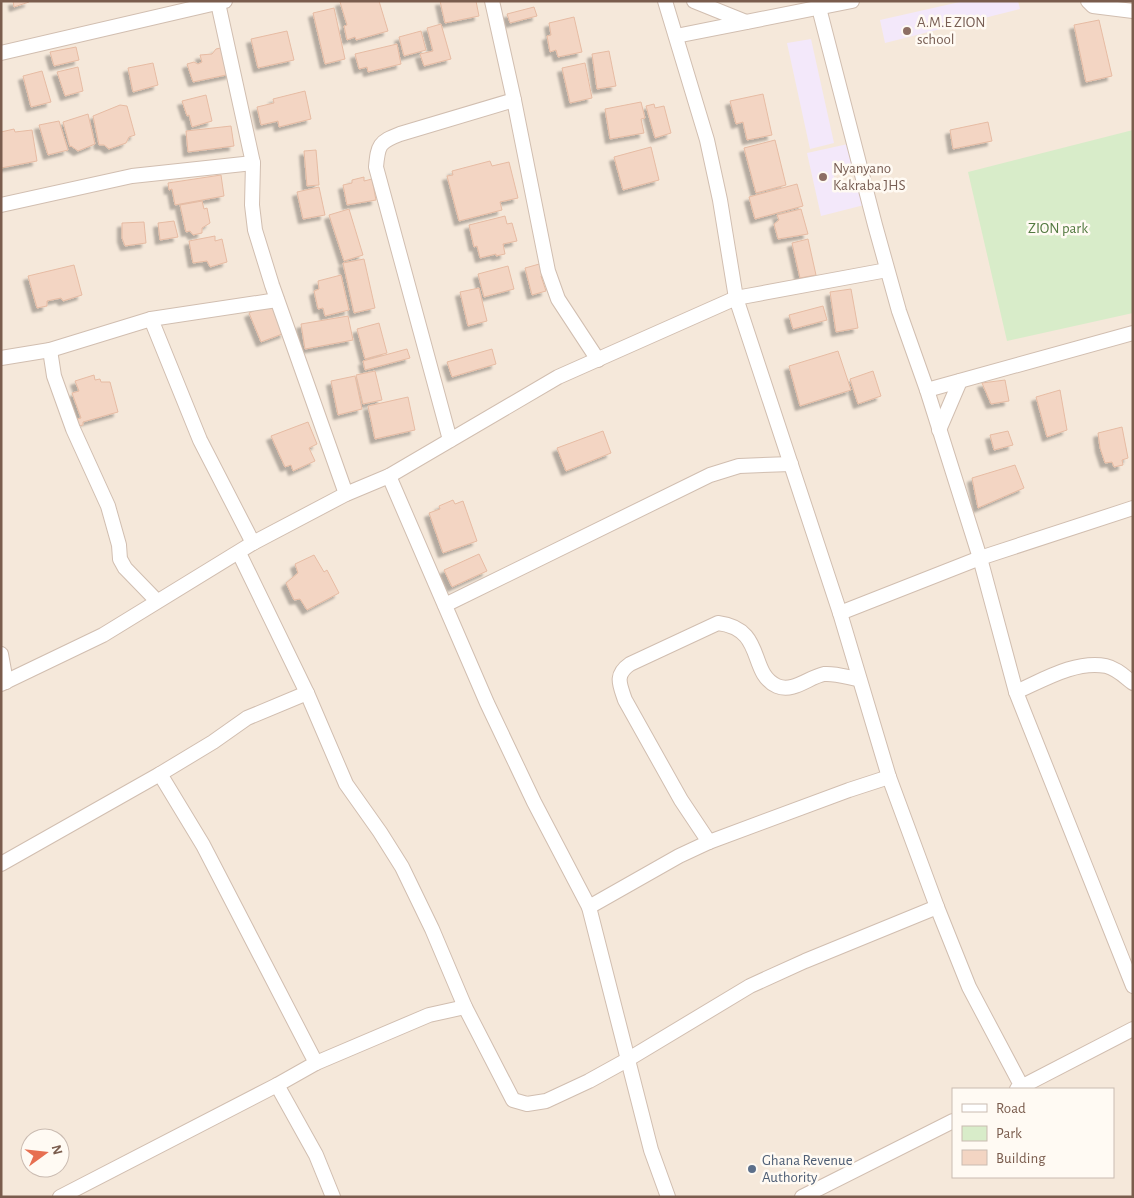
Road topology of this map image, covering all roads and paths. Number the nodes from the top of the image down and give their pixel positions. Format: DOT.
graph roads {
  1 [pos="492,1"];
  2 [pos="665,1"];
  3 [pos="694,1"];
  4 [pos="852,1"];
  5 [pos="1088,1"];
  6 [pos="221,2"];
  7 [pos="189,5"];
  8 [pos="819,8"];
  9 [pos="1133,11"];
  10 [pos="746,22"];
  11 [pos="676,36"];
  12 [pos="1,53"];
  13 [pos="514,100"];
  14 [pos="253,163"];
  15 [pos="1,205"];
  16 [pos="887,270"];
  17 [pos="736,298"];
  18 [pos="277,300"];
  19 [pos="151,319"];
  20 [pos="1133,333"];
  21 [pos="50,350"];
  22 [pos="1,358"];
  23 [pos="598,360"];
  24 [pos="960,381"];
  25 [pos="927,390"];
  26 [pos="939,430"];
  27 [pos="450,440"];
  28 [pos="791,464"];
  29 [pos="389,476"];
  30 [pos="346,494"];
  31 [pos="1133,508"];
  32 [pos="253,543"];
  33 [pos="238,554"];
  34 [pos="980,558"];
  35 [pos="157,601"];
  36 [pos="445,605"];
  37 [pos="840,613"];
  38 [pos="1,654"];
  39 [pos="858,679"];
  40 [pos="4,683"];
  41 [pos="1133,683"];
  42 [pos="307,692"];
  43 [pos="1016,692"];
  44 [pos="160,774"];
  45 [pos="889,777"];
  46 [pos="709,842"];
  47 [pos="1,864"];
  48 [pos="589,907"];
  49 [pos="936,907"];
  50 [pos="1133,986"];
  51 [pos="465,1007"];
  52 [pos="1133,1029"];
  53 [pos="627,1060"];
  54 [pos="316,1063"];
  55 [pos="278,1085"];
  56 [pos="1019,1088"];
  57 [pos="952,1122"];
  58 [pos="60,1197"];
  59 [pos="333,1197"];
  60 [pos="668,1197"];
  61 [pos="802,1197"];
  1 -- 13 [label="street"];
  2 -- 11 [label="street"];
  3 -- 10 [label="street"];
  4 -- 8 [label="street"];
  5 -- 9 [label="street"];
  6 -- 7 [label="street"];
  6 -- 14 [label="street"];
  7 -- 12 [label="street"];
  8 -- 10 [label="street"];
  8 -- 16 [label="street"];
  10 -- 11 [label="street"];
  11 -- 17 [label="street"];
  13 -- 23 [label="street"];
  13 -- 27 [label="street"];
  14 -- 15 [label="street"];
  14 -- 18 [label="street"];
  16 -- 17 [label="street"];
  16 -- 25 [label="street"];
  17 -- 23 [label="street"];
  17 -- 28 [label="street"];
  18 -- 19 [label="street"];
  18 -- 30 [label="street"];
  19 -- 21 [label="street"];
  19 -- 32 [label="street"];
  20 -- 24 [label="street"];
  21 -- 22 [label="street"];
  21 -- 35 [label="street"];
  23 -- 27 [label="street"];
  24 -- 25 [label="street"];
  24 -- 26 [label="street"];
  25 -- 26 [label="street"];
  26 -- 34 [label="street"];
  27 -- 29 [label="street"];
  28 -- 36 [label="street"];
  28 -- 37 [label="street"];
  29 -- 30 [label="street"];
  29 -- 36 [label="street"];
  30 -- 32 [label="street"];
  31 -- 34 [label="street"];
  32 -- 33 [label="street"];
  33 -- 35 [label="street"];
  33 -- 42 [label="street"];
  34 -- 37 [label="street"];
  34 -- 43 [label="street"];
  35 -- 40 [label="street"];
  36 -- 48 [label="street"];
  37 -- 39 [label="street"];
  38 -- 40 [label="street"];
  39 -- 45 [label="street"];
  39 -- 46 [label="street"];
  41 -- 43 [label="street"];
  42 -- 44 [label="street"];
  42 -- 51 [label="street"];
  43 -- 50 [label="street"];
  44 -- 47 [label="street"];
  44 -- 54 [label="street"];
  45 -- 46 [label="street"];
  45 -- 49 [label="street"];
  46 -- 48 [label="street"];
  48 -- 53 [label="street"];
  49 -- 53 [label="street"];
  49 -- 56 [label="street"];
  51 -- 53 [label="street"];
  51 -- 54 [label="street"];
  52 -- 56 [label="street"];
  53 -- 60 [label="street"];
  54 -- 55 [label="street"];
  55 -- 58 [label="street"];
  55 -- 59 [label="street"];
  57 -- 61 [label="street"];
}
